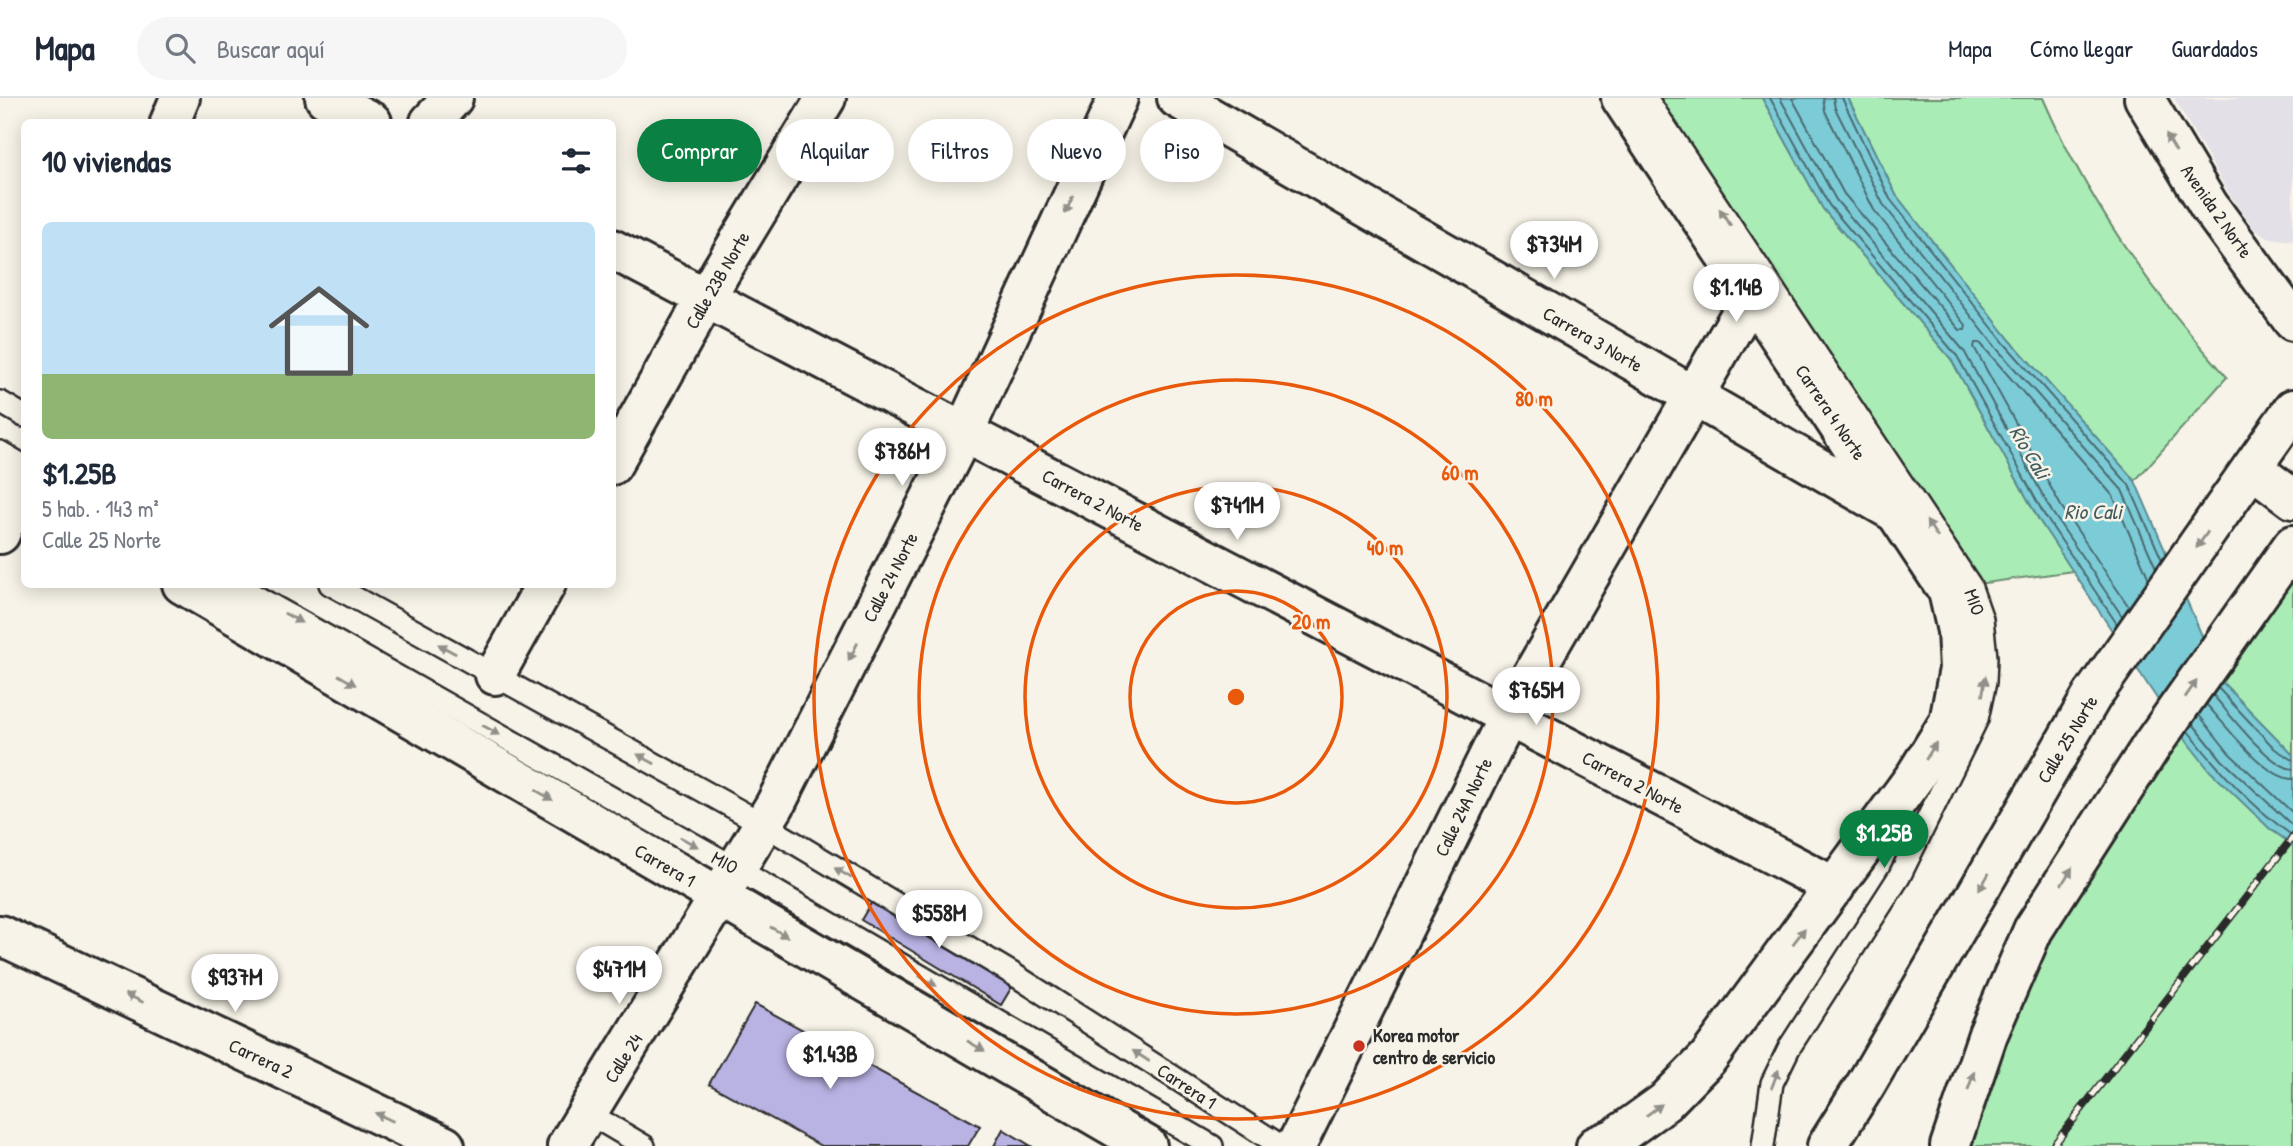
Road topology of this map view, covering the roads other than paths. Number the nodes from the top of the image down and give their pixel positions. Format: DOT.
graph roads {
  1 [pos="180,98"];
  2 [pos="325,98"];
  3 [pos="453,98"];
  4 [pos="826,98"];
  5 [pos="1118,98"];
  6 [pos="1177,98"];
  7 [pos="1621,98"];
  8 [pos="1646,98"];
  9 [pos="2144,98"];
  10 [pos="171,119"];
  11 [pos="366,119"];
  12 [pos="433,119"];
  13 [pos="616,250"];
  14 [pos="2251,260"];
  15 [pos="2293,270"];
  16 [pos="1752,296"];
  17 [pos="706,298"];
  18 [pos="2293,321"];
  19 [pos="1695,397"];
  20 [pos="0,402"];
  21 [pos="2293,409"];
  22 [pos="21,414"];
  23 [pos="964,432"];
  24 [pos="0,452"];
  25 [pos="616,458"];
  26 [pos="2247,476"];
  27 [pos="19,481"];
  28 [pos="2293,499"];
  29 [pos="1901,516"];
  30 [pos="0,534"];
  31 [pos="2292,547"];
  32 [pos="189,588"];
  33 [pos="241,588"];
  34 [pos="337,588"];
  35 [pos="544,588"];
  36 [pos="495,675"];
  37 [pos="1508,717"];
  38 [pos="763,824"];
  39 [pos="729,883"];
  40 [pos="1835,887"];
  41 [pos="0,935"];
  42 [pos="588,1113"];
  43 [pos="445,1146"];
  44 [pos="567,1146"];
  45 [pos="645,1146"];
  46 [pos="1147,1146"];
  47 [pos="1212,1146"];
  48 [pos="1281,1146"];
  49 [pos="1297,1146"];
  50 [pos="1596,1146"];
  51 [pos="1763,1146"];
  52 [pos="1827,1146"];
  53 [pos="1951,1146"];
  1 -- 10 [label="street"];
  2 -- 11 [label="street"];
  3 -- 12 [label="street"];
  4 -- 17 [label="street, Calle 23B Norte"];
  5 -- 23 [label="street, Calle 24 Norte, one-way"];
  6 -- 19 [label="street, Carrera 3 Norte"];
  7 -- 16 [label="street, Carrera 4 Norte"];
  51 -- 8 [label="lane, MIO, one-way"];
  14 -- 9 [label="street, Avenida 2 Norte, one-way"];
  13 -- 17 [label="street, Carrera 2 Norte"];
  14 -- 15 [label="street"];
  14 -- 18 [label="street, Avenida 2 Norte"];
  16 -- 19 [label="street, Calle 24A Norte"];
  16 -- 29 [label="street, Carrera 4 Norte"];
  17 -- 23 [label="street, Carrera 2 Norte"];
  17 -- 25 [label="street, Calle 23B Norte"];
  19 -- 29 [label="street, Carrera 3 Norte"];
  19 -- 37 [label="street, Calle 24A Norte"];
  20 -- 22 [label="lane"];
  21 -- 26 [label="street, Calle 25 Norte"];
  23 -- 37 [label="street, Carrera 2 Norte"];
  23 -- 38 [label="street, Calle 24 Norte, one-way"];
  24 -- 27 [label="lane"];
  26 -- 28 [label="street"];
  26 -- 52 [label="street, Calle 25 Norte, one-way"];
  27 -- 30 [label="street"];
  40 -- 29 [label="street, one-way"];
  53 -- 31 [label="street, one-way"];
  32 -- 39 [label="street, Carrera 1, one-way"];
  33 -- 39 [label="lane, MIO, one-way"];
  36 -- 34 [label="lane, Carrera 1, one-way"];
  35 -- 36 [label="street"];
  38 -- 36 [label="lane, Carrera 1, one-way"];
  37 -- 40 [label="street, Carrera 2 Norte"];
  37 -- 49 [label="street, Calle 24A Norte"];
  38 -- 39 [label="street, Calle 24 Norte"];
  48 -- 38 [label="lane, Carrera 1, one-way"];
  39 -- 42 [label="street, Calle 24"];
  39 -- 46 [label="street, Carrera 1, one-way"];
  39 -- 47 [label="lane, MIO, one-way"];
  50 -- 40 [label="street, one-way"];
  43 -- 41 [label="street, Carrera 2, one-way"];
  42 -- 44 [label="street, Calle 24"];
  42 -- 45 [label="lane"];
}
